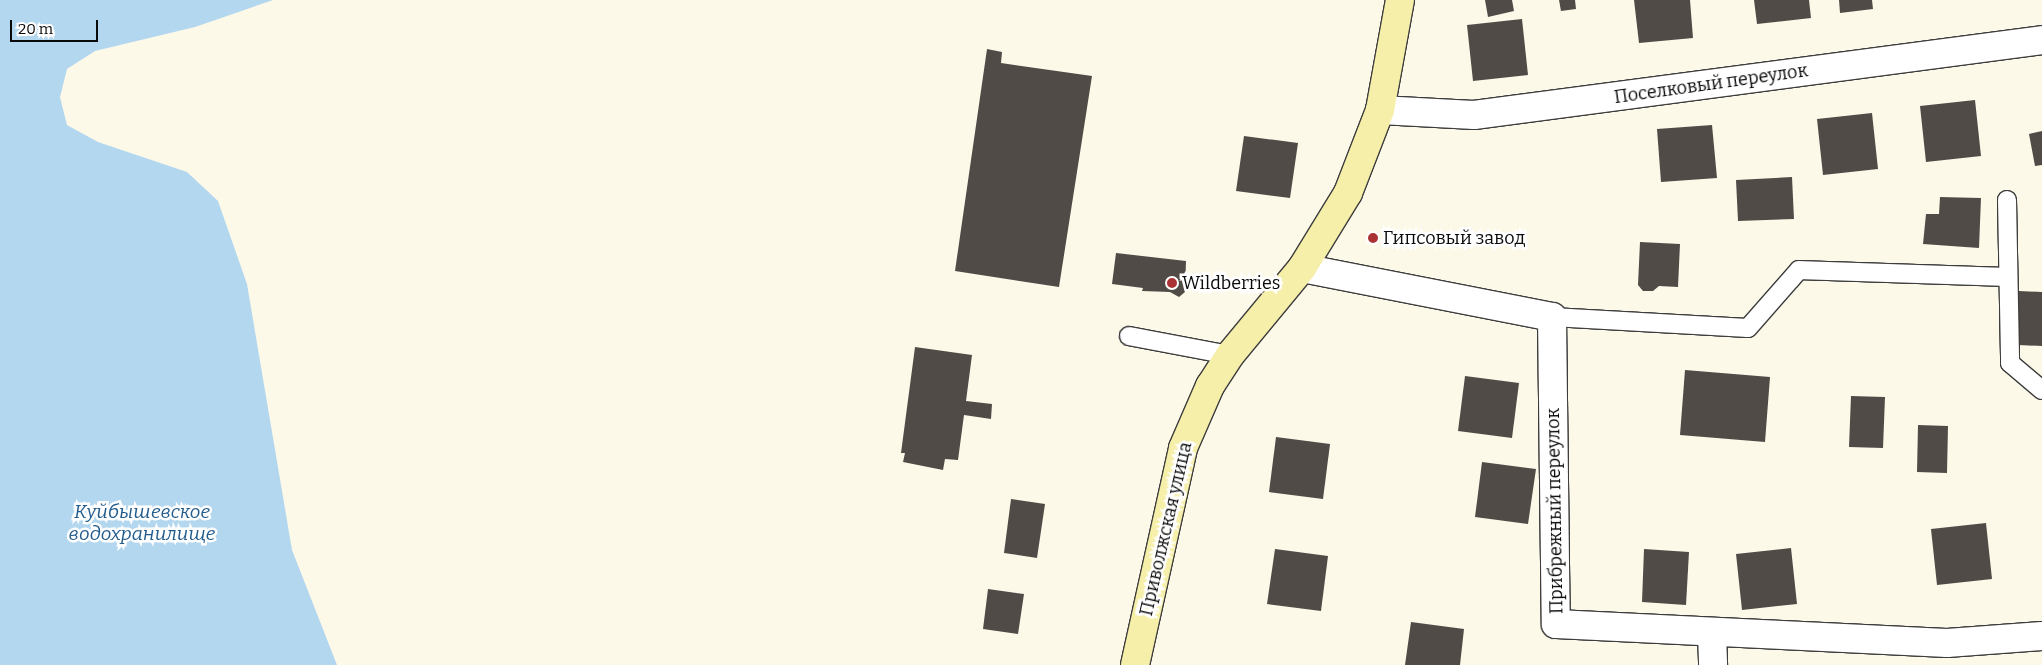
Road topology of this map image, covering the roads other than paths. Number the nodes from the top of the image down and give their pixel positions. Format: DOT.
graph roads {
  1 [pos="1400,0"];
  2 [pos="2042,40"];
  3 [pos="1380,110"];
  4 [pos="2007,200"];
  5 [pos="1302,268"];
  6 [pos="2006,277"];
  7 [pos="1552,316"];
  8 [pos="1129,336"];
  9 [pos="1230,355"];
  10 [pos="2042,390"];
  11 [pos="1712,633"];
  12 [pos="2042,636"];
  13 [pos="1946,654"];
  14 [pos="1135,665"];
  15 [pos="1713,665"];
  1 -- 3 [label="main road, Приволжская улица"];
  2 -- 3 [label="street, Поселковый переулок"];
  3 -- 5 [label="main road, Приволжская улица"];
  4 -- 6 [label="lane"];
  5 -- 7 [label="street"];
  5 -- 9 [label="main road, Приволжская улица"];
  6 -- 7 [label="lane"];
  6 -- 10 [label="lane"];
  7 -- 11 [label="street, Прибрежный переулок"];
  8 -- 9 [label="lane"];
  9 -- 14 [label="main road, Приволжская улица"];
  11 -- 13 [label="street, Прибрежный переулок"];
  11 -- 15 [label="street"];
  12 -- 13 [label="street, Прибрежный переулок"];
}
